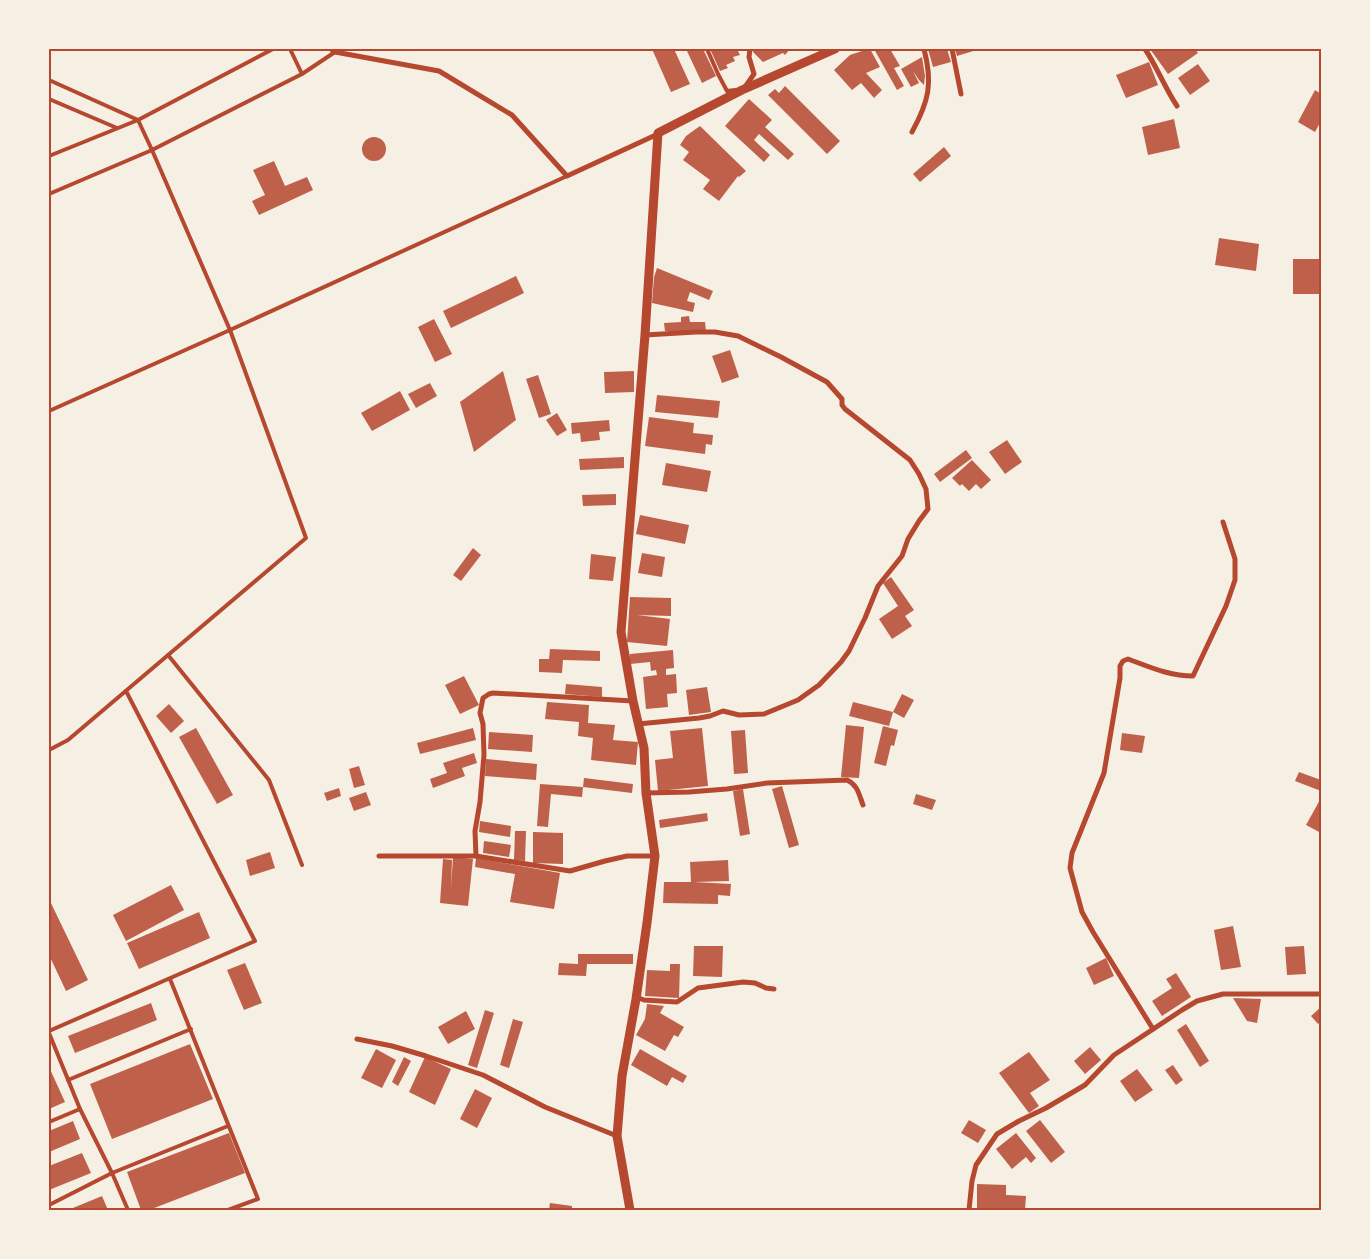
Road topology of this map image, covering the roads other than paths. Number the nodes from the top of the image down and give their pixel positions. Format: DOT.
graph roads {
  1 [pos="273,49"];
  2 [pos="290,49"];
  3 [pos="707,49"];
  4 [pos="750,49"];
  5 [pos="835,49"];
  6 [pos="924,49"];
  7 [pos="952,49"];
  8 [pos="1145,49"];
  9 [pos="333,50"];
  10 [pos="302,74"];
  11 [pos="49,80"];
  12 [pos="742,90"];
  13 [pos="961,94"];
  14 [pos="49,99"];
  15 [pos="1177,106"];
  16 [pos="138,120"];
  17 [pos="118,128"];
  18 [pos="912,132"];
  19 [pos="658,134"];
  20 [pos="152,150"];
  21 [pos="49,156"];
  22 [pos="567,176"];
  23 [pos="49,194"];
  24 [pos="230,330"];
  25 [pos="645,334"];
  26 [pos="49,411"];
  27 [pos="1223,522"];
  28 [pos="168,655"];
  29 [pos="126,691"];
  30 [pos="633,701"];
  31 [pos="638,724"];
  32 [pos="49,750"];
  33 [pos="646,793"];
  34 [pos="863,805"];
  35 [pos="379,856"];
  36 [pos="476,856"];
  37 [pos="655,856"];
  38 [pos="302,865"];
  39 [pos="170,979"];
  40 [pos="774,989"];
  41 [pos="1321,994"];
  42 [pos="636,997"];
  43 [pos="191,1029"];
  44 [pos="1153,1029"];
  45 [pos="49,1032"];
  46 [pos="358,1038"];
  47 [pos="68,1080"];
  48 [pos="80,1109"];
  49 [pos="49,1122"];
  50 [pos="228,1126"];
  51 [pos="617,1136"];
  52 [pos="112,1173"];
  53 [pos="49,1205"];
  54 [pos="128,1210"];
  55 [pos="228,1210"];
  56 [pos="630,1210"];
  57 [pos="969,1210"];
  1 -- 16 [label="lane"];
  2 -- 10 [label="lane"];
  3 -- 12 [label="lane"];
  4 -- 12 [label="street"];
  5 -- 12 [label="street"];
  6 -- 18 [label="street"];
  7 -- 13 [label="street"];
  8 -- 15 [label="street"];
  9 -- 10 [label="lane"];
  9 -- 22 [label="street"];
  10 -- 20 [label="lane"];
  11 -- 16 [label="lane"];
  12 -- 19 [label="street"];
  14 -- 17 [label="lane"];
  16 -- 17 [label="lane"];
  16 -- 20 [label="lane"];
  17 -- 21 [label="lane"];
  19 -- 22 [label="street"];
  19 -- 25 [label="street"];
  20 -- 23 [label="lane"];
  20 -- 24 [label="lane"];
  22 -- 24 [label="lane"];
  24 -- 26 [label="lane"];
  24 -- 28 [label="lane"];
  25 -- 30 [label="street"];
  25 -- 31 [label="street"];
  27 -- 44 [label="street"];
  28 -- 29 [label="lane"];
  28 -- 38 [label="lane"];
  29 -- 32 [label="lane"];
  29 -- 39 [label="lane"];
  30 -- 31 [label="street"];
  30 -- 36 [label="street"];
  31 -- 33 [label="street"];
  33 -- 34 [label="street"];
  33 -- 37 [label="street"];
  35 -- 36 [label="street"];
  36 -- 37 [label="street"];
  37 -- 42 [label="street"];
  39 -- 43 [label="lane"];
  39 -- 45 [label="lane"];
  40 -- 42 [label="street"];
  41 -- 44 [label="street"];
  42 -- 51 [label="street"];
  43 -- 47 [label="lane"];
  43 -- 50 [label="lane"];
  44 -- 57 [label="street"];
  45 -- 47 [label="lane"];
  46 -- 51 [label="street"];
  47 -- 48 [label="lane"];
  48 -- 49 [label="lane"];
  48 -- 52 [label="lane"];
  50 -- 52 [label="lane"];
  50 -- 55 [label="lane"];
  51 -- 56 [label="street"];
  52 -- 53 [label="lane"];
  52 -- 54 [label="lane"];
}
